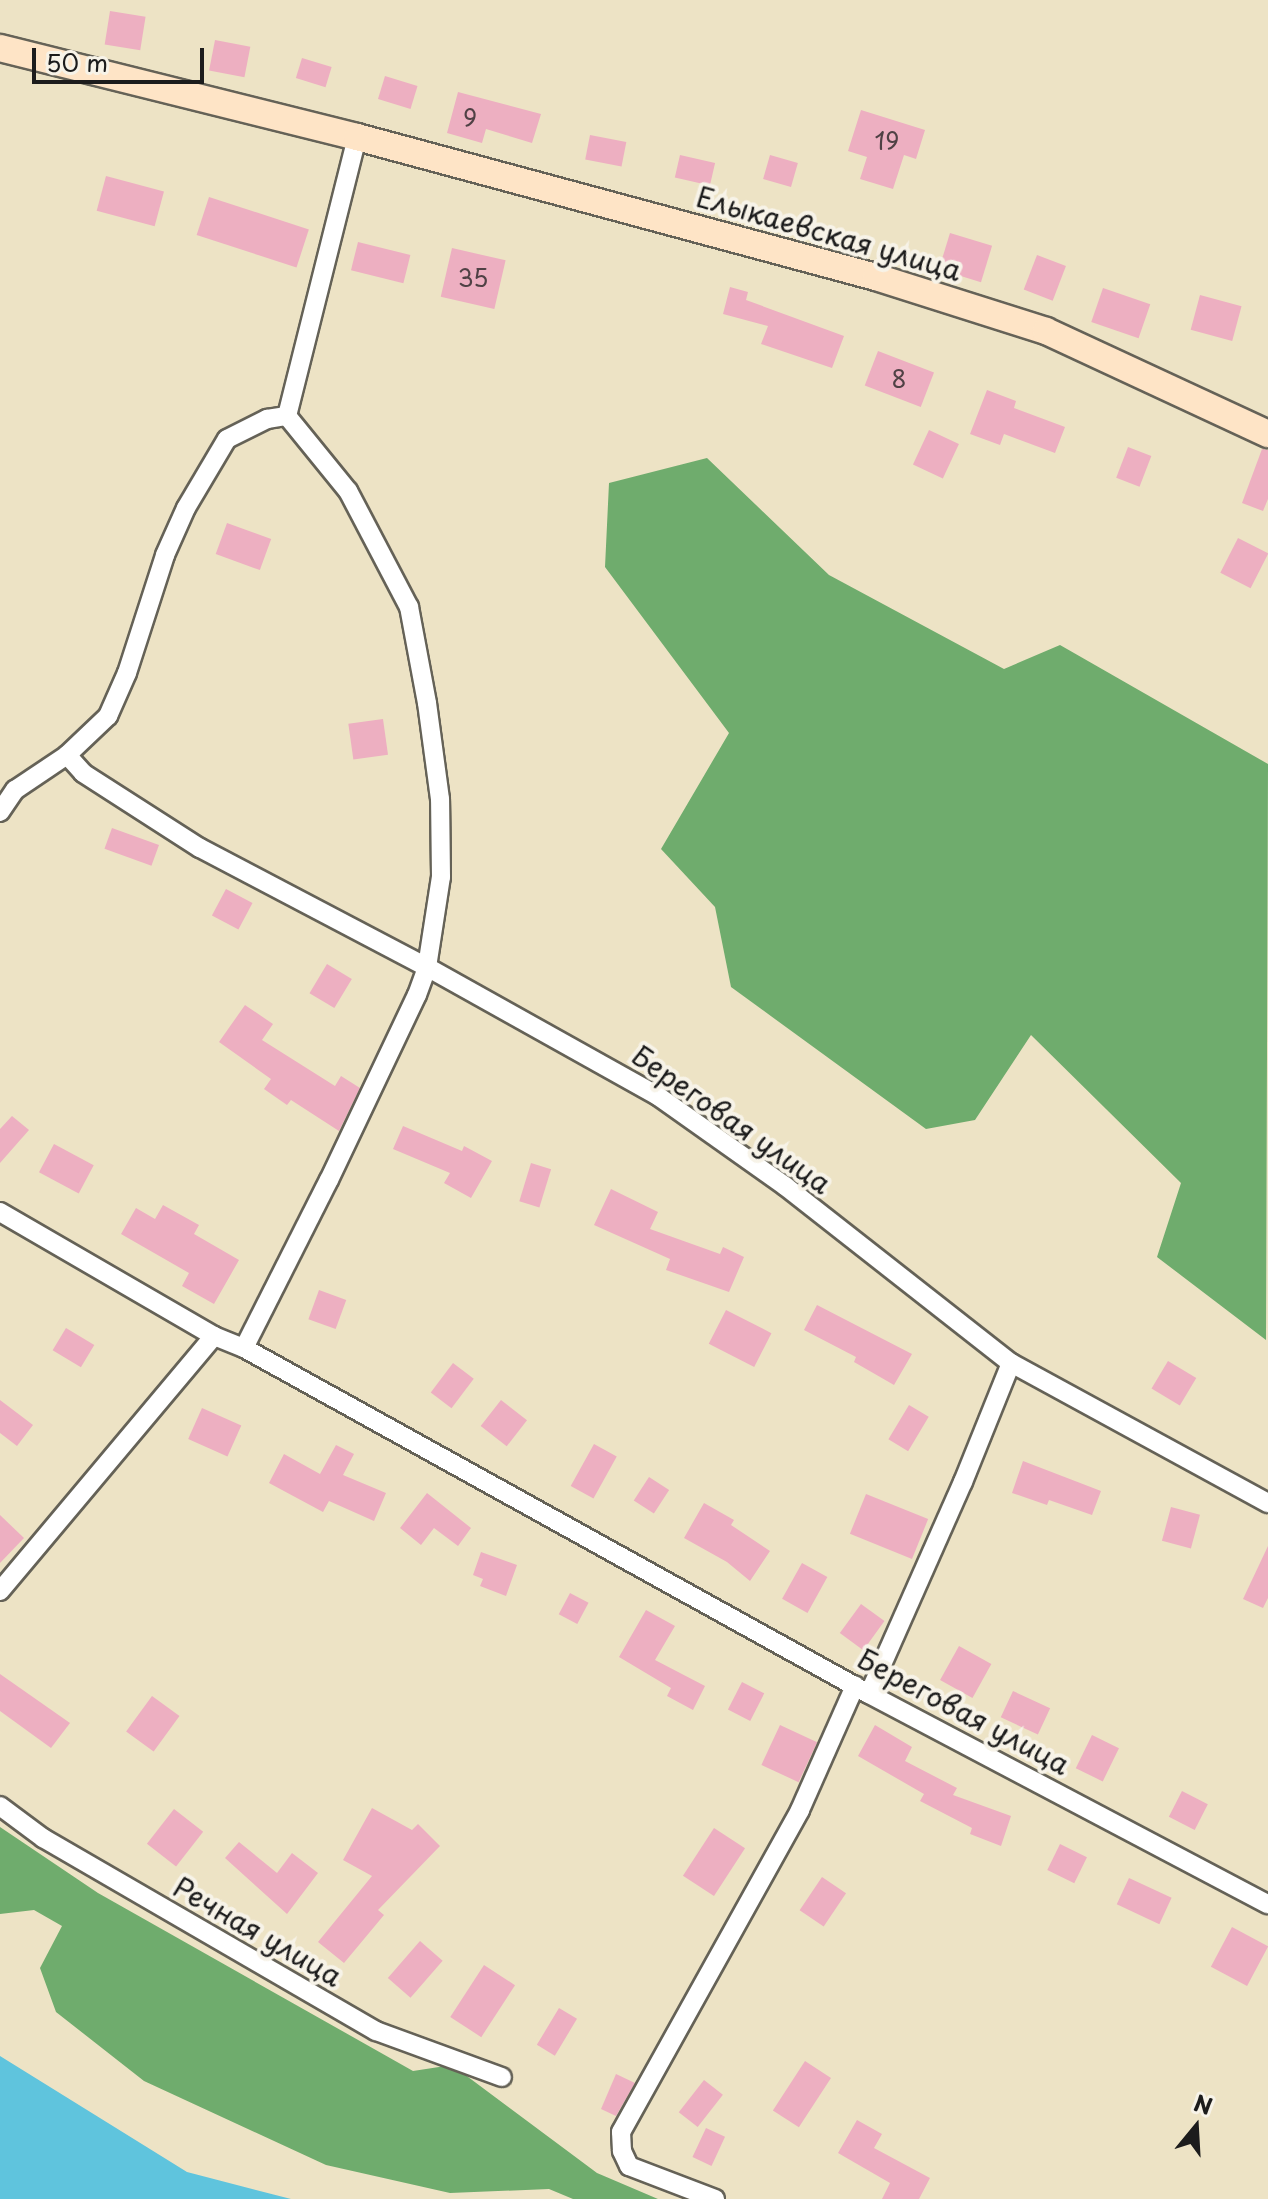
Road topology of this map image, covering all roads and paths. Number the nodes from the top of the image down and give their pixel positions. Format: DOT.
graph roads {
  1 [pos="0,48"];
  2 [pos="357,137"];
  3 [pos="287,416"];
  4 [pos="1268,434"];
  5 [pos="67,755"];
  6 [pos="0,812"];
  7 [pos="427,967"];
  8 [pos="0,1212"];
  9 [pos="214,1336"];
  10 [pos="244,1348"];
  11 [pos="1011,1363"];
  12 [pos="1268,1503"];
  13 [pos="0,1591"];
  14 [pos="862,1690"];
  15 [pos="0,1806"];
  16 [pos="1268,1904"];
  17 [pos="502,2077"];
  18 [pos="715,2199"];
  1 -- 2 [label="street, Елыкаевская улица"];
  2 -- 3 [label="street"];
  2 -- 4 [label="street, Елыкаевская улица"];
  3 -- 5 [label="street"];
  3 -- 7 [label="street"];
  5 -- 6 [label="street"];
  5 -- 7 [label="street, Береговая улица"];
  7 -- 10 [label="street"];
  7 -- 11 [label="street, Береговая улица"];
  8 -- 9 [label="street, Береговая улица"];
  9 -- 10 [label="street, Береговая улица"];
  9 -- 13 [label="street"];
  10 -- 14 [label="street, Береговая улица"];
  11 -- 12 [label="street, Береговая улица"];
  11 -- 14 [label="street"];
  14 -- 16 [label="street, Береговая улица"];
  14 -- 18 [label="street"];
  15 -- 17 [label="street, Речная улица"];
}
